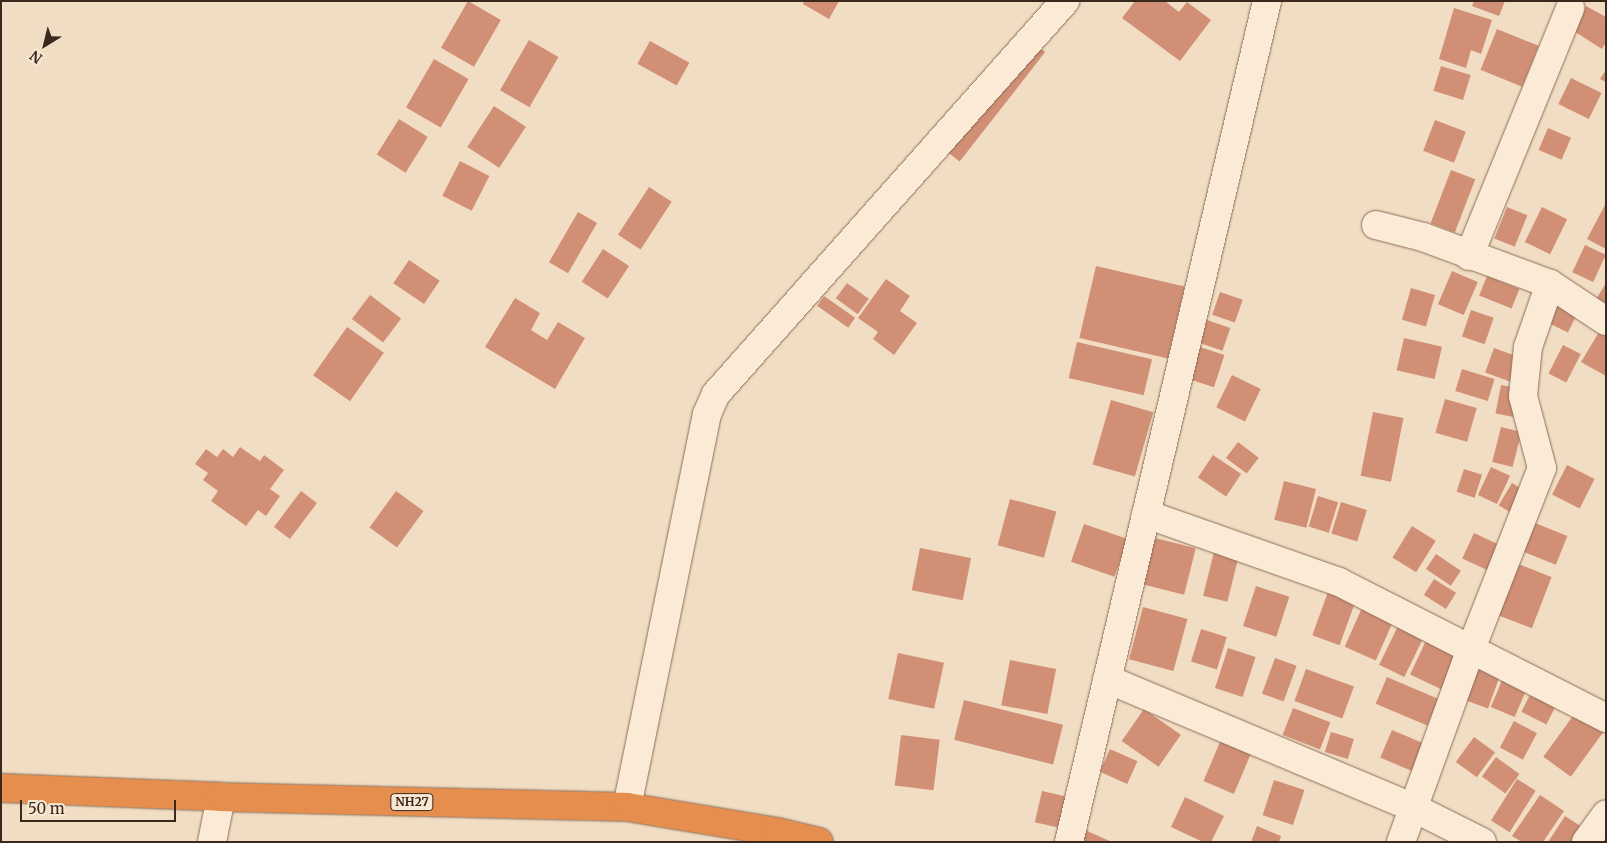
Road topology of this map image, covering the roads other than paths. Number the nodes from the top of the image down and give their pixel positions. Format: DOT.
graph roads {
  1 [pos="1065,1"];
  2 [pos="1267,1"];
  3 [pos="1570,8"];
  4 [pos="1376,225"];
  5 [pos="1470,256"];
  6 [pos="1550,284"];
  7 [pos="1606,321"];
  8 [pos="1146,514"];
  9 [pos="1471,649"];
  10 [pos="1107,679"];
  11 [pos="1606,718"];
  12 [pos="1,788"];
  13 [pos="220,797"];
  14 [pos="627,808"];
  15 [pos="1414,808"];
  16 [pos="1606,814"];
  17 [pos="212,842"];
  18 [pos="819,842"];
  19 [pos="1069,842"];
  20 [pos="1401,842"];
  21 [pos="1482,842"];
  22 [pos="1586,842"];
  1 -- 14 [label="street"];
  2 -- 8 [label="street"];
  3 -- 5 [label="street"];
  4 -- 5 [label="street"];
  5 -- 6 [label="street"];
  6 -- 7 [label="street"];
  6 -- 9 [label="street"];
  8 -- 9 [label="street"];
  8 -- 10 [label="street"];
  9 -- 11 [label="street"];
  9 -- 15 [label="street"];
  10 -- 15 [label="street"];
  10 -- 19 [label="street"];
  12 -- 13 [label="highway, NH27"];
  13 -- 14 [label="highway, NH27"];
  13 -- 17 [label="street"];
  14 -- 18 [label="highway, NH27"];
  15 -- 20 [label="street"];
  15 -- 21 [label="street"];
  16 -- 22 [label="street"];
}
